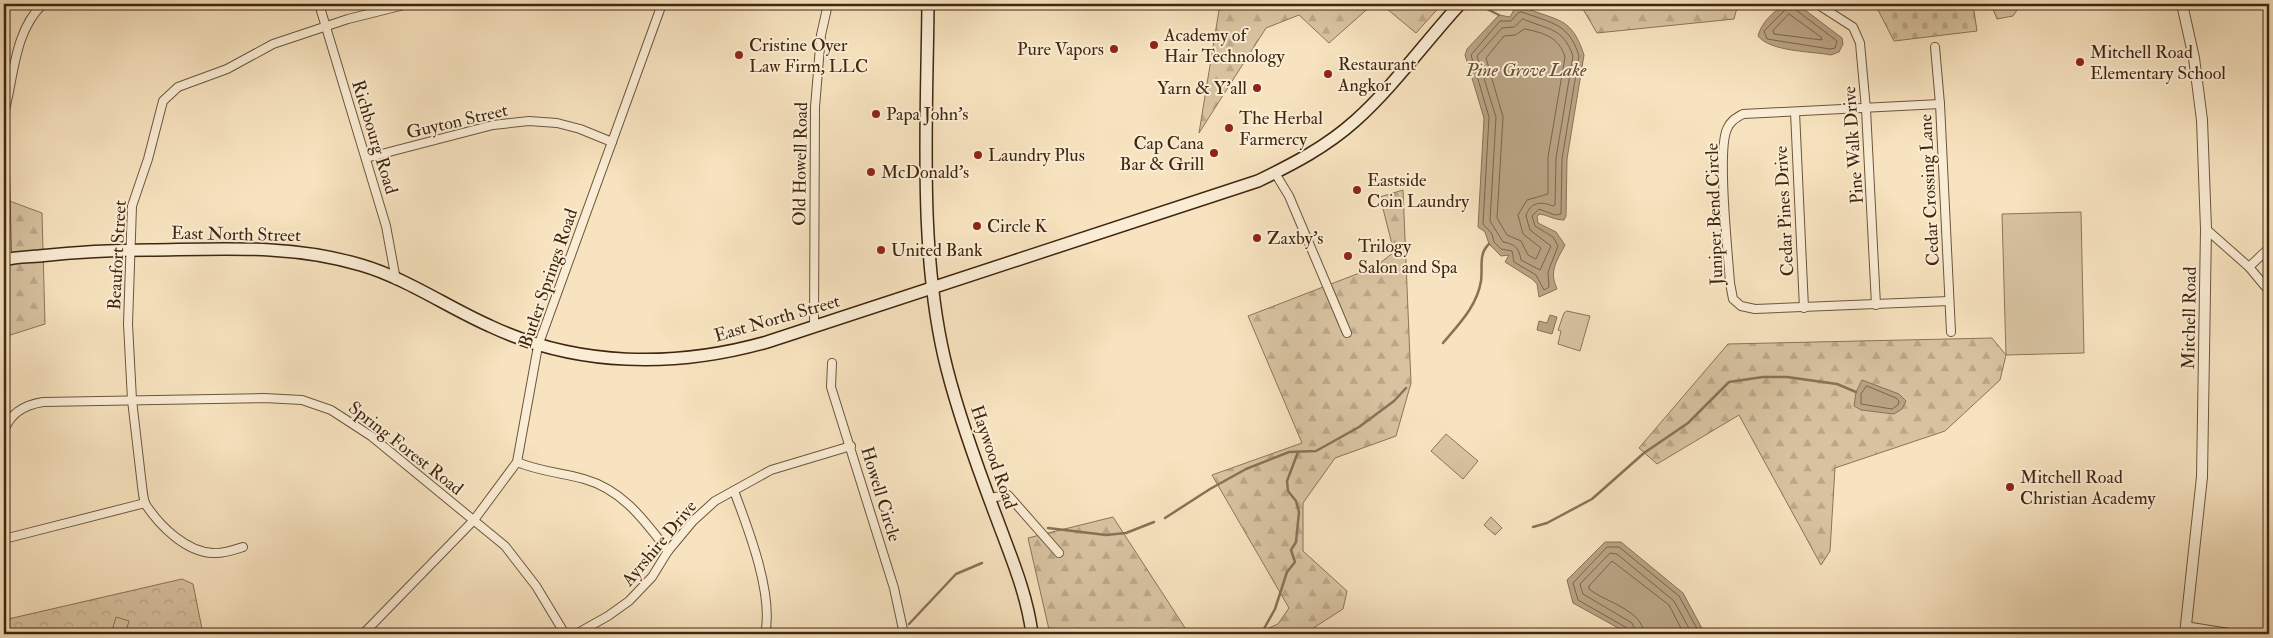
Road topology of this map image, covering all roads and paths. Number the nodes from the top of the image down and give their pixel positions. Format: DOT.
graph roads {
  1 [pos="43,4"];
  2 [pos="319,4"];
  3 [pos="408,4"];
  4 [pos="662,4"];
  5 [pos="828,4"];
  6 [pos="928,4"];
  7 [pos="1460,4"];
  8 [pos="1817,4"];
  9 [pos="2182,4"];
  10 [pos="325,26"];
  11 [pos="1935,48"];
  12 [pos="1940,104"];
  13 [pos="1866,109"];
  14 [pos="1795,112"];
  15 [pos="4,114"];
  16 [pos="4,127"];
  17 [pos="612,142"];
  18 [pos="366,158"];
  19 [pos="1275,173"];
  20 [pos="2206,230"];
  21 [pos="2269,248"];
  22 [pos="129,250"];
  23 [pos="5,259"];
  24 [pos="2249,268"];
  25 [pos="396,280"];
  26 [pos="934,288"];
  27 [pos="2269,291"];
  28 [pos="1949,301"];
  29 [pos="1876,305"];
  30 [pos="1804,308"];
  31 [pos="814,326"];
  32 [pos="1952,332"];
  33 [pos="1347,333"];
  34 [pos="538,346"];
  35 [pos="832,364"];
  36 [pos="132,400"];
  37 [pos="4,431"];
  38 [pos="851,446"];
  39 [pos="517,462"];
  40 [pos="734,490"];
  41 [pos="989,498"];
  42 [pos="145,503"];
  43 [pos="474,520"];
  44 [pos="4,521"];
  45 [pos="5,539"];
  46 [pos="243,547"];
  47 [pos="668,550"];
  48 [pos="1059,553"];
  49 [pos="2185,630"];
  50 [pos="363,634"];
  51 [pos="565,634"];
  52 [pos="576,634"];
  53 [pos="765,634"];
  54 [pos="904,634"];
  55 [pos="1032,634"];
  56 [pos="2235,634"];
  1 -- 15 [label="street"];
  2 -- 10 [label="street, Richbourg Road"];
  3 -- 10 [label="street, Beaufort Street"];
  4 -- 17 [label="street, Butler Springs Road"];
  5 -- 31 [label="street, Old Howell Road"];
  6 -- 26 [label="main road, Haywood Road"];
  7 -- 19 [label="main road, East North Street"];
  8 -- 13 [label="street, Pine Walk Drive"];
  9 -- 20 [label="street, Mitchell Road"];
  10 -- 18 [label="street, Richbourg Road"];
  10 -- 22 [label="street, Beaufort Street"];
  11 -- 12 [label="street, Cedar Crossing Lane"];
  12 -- 13 [label="street, Juniper Bend Circle"];
  12 -- 28 [label="street, Cedar Crossing Lane"];
  13 -- 14 [label="street, Juniper Bend Circle"];
  13 -- 29 [label="street, Pine Walk Drive"];
  14 -- 30 [label="street, Cedar Pines Drive"];
  14 -- 30 [label="street, Juniper Bend Circle"];
  16 -- 23 [label="street"];
  17 -- 18 [label="street, Guyton Street"];
  17 -- 34 [label="street, Butler Springs Road"];
  18 -- 25 [label="street, Richbourg Road"];
  19 -- 26 [label="main road, East North Street"];
  19 -- 33 [label="street"];
  20 -- 24 [label="street"];
  20 -- 49 [label="street, Mitchell Road"];
  21 -- 24 [label="street"];
  22 -- 23 [label="main road, East North Street"];
  22 -- 25 [label="main road, East North Street"];
  22 -- 36 [label="street, Beaufort Street"];
  24 -- 27 [label="street"];
  25 -- 34 [label="main road, East North Street"];
  26 -- 31 [label="main road, East North Street"];
  26 -- 41 [label="main road, Haywood Road"];
  28 -- 29 [label="street, Juniper Bend Circle"];
  28 -- 32 [label="street, Cedar Crossing Lane"];
  29 -- 30 [label="street, Juniper Bend Circle"];
  31 -- 34 [label="main road, East North Street"];
  34 -- 39 [label="street, Butler Springs Road"];
  35 -- 38 [label="street, Howell Circle"];
  36 -- 37 [label="street, Spring Forest Road"];
  36 -- 42 [label="street, Beaufort Street"];
  36 -- 43 [label="street, Spring Forest Road"];
  38 -- 40 [label="street, Ayrshire Drive"];
  38 -- 54 [label="street, Howell Circle"];
  39 -- 43 [label="street, Butler Springs Road"];
  39 -- 47 [label="street"];
  40 -- 47 [label="street, Ayrshire Drive"];
  40 -- 53 [label="street"];
  41 -- 48 [label="street"];
  41 -- 55 [label="main road, Haywood Road"];
  42 -- 45 [label="street"];
  42 -- 46 [label="street"];
  43 -- 50 [label="street, Butler Springs Road"];
  43 -- 51 [label="street, Spring Forest Road"];
  44 -- 45 [label="street"];
  47 -- 52 [label="street, Ayrshire Drive"];
  49 -- 56 [label="street"];
}
